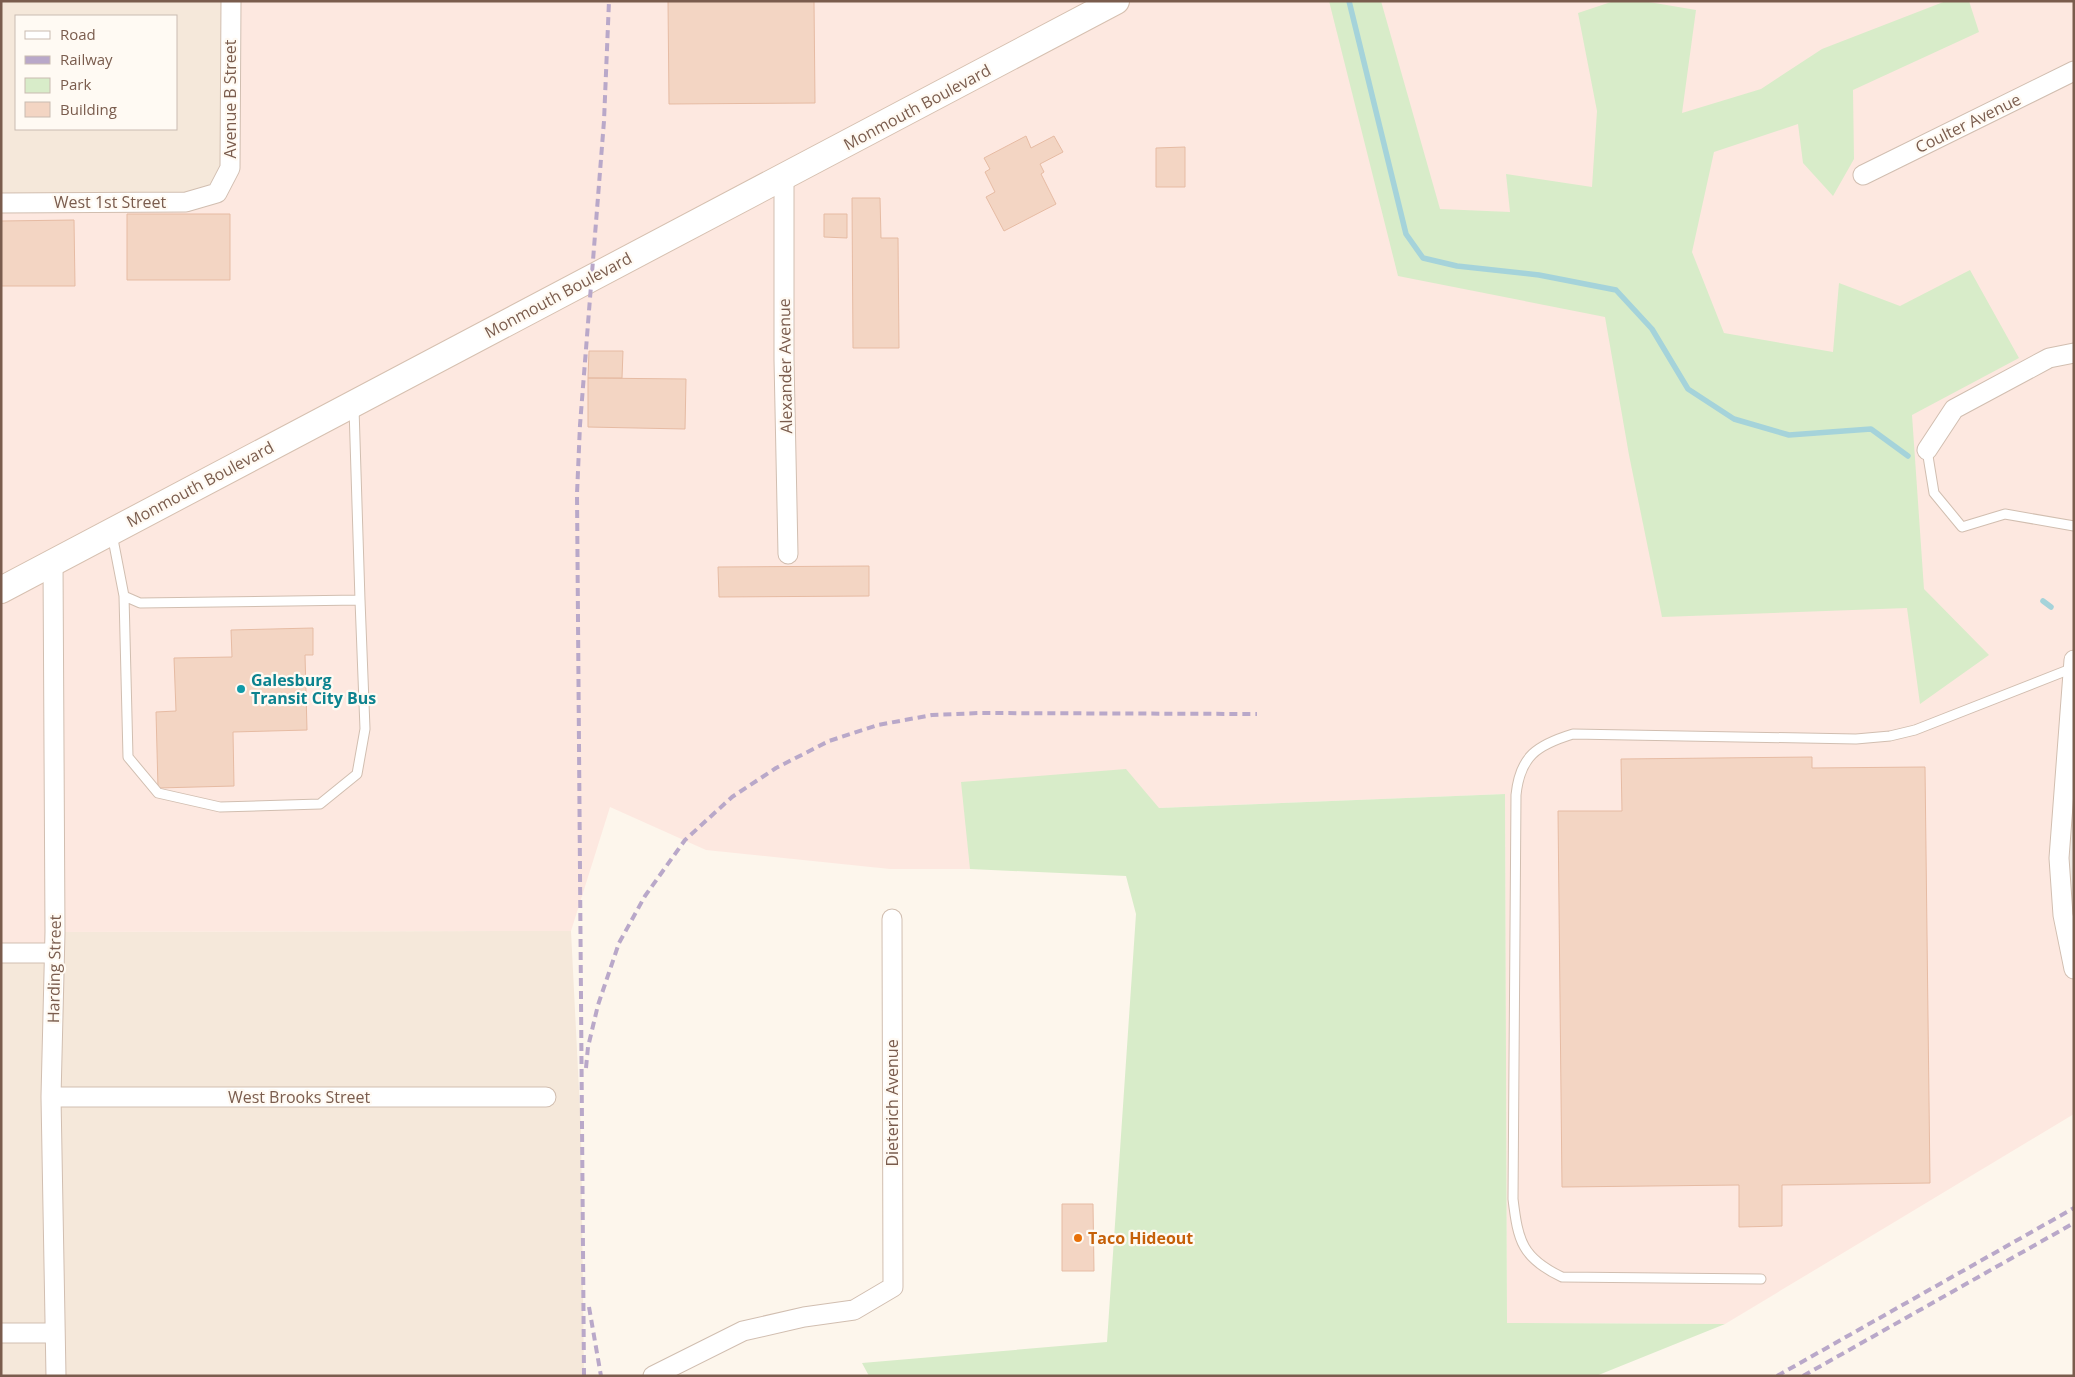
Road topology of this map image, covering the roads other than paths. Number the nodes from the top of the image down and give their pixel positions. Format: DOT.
graph roads {
  1 [pos="231,1"];
  2 [pos="1116,1"];
  3 [pos="2074,71"];
  4 [pos="1863,176"];
  5 [pos="784,177"];
  6 [pos="217,193"];
  7 [pos="1,203"];
  8 [pos="2074,353"];
  9 [pos="354,403"];
  10 [pos="1927,450"];
  11 [pos="2074,526"];
  12 [pos="111,532"];
  13 [pos="788,554"];
  14 [pos="53,563"];
  15 [pos="1,590"];
  16 [pos="124,596"];
  17 [pos="360,600"];
  18 [pos="2074,660"];
  19 [pos="2073,668"];
  20 [pos="892,919"];
  21 [pos="1,953"];
  22 [pos="54,953"];
  23 [pos="2074,969"];
  24 [pos="51,1097"];
  25 [pos="546,1097"];
  26 [pos="1761,1279"];
  27 [pos="1,1333"];
  28 [pos="55,1333"];
  29 [pos="56,1376"];
  30 [pos="653,1376"];
  1 -- 6 [label="street, Avenue B Street"];
  2 -- 5 [label="street, Monmouth Boulevard"];
  3 -- 4 [label="street, Coulter Avenue"];
  5 -- 9 [label="street, Monmouth Boulevard"];
  5 -- 13 [label="street, Alexander Avenue"];
  6 -- 7 [label="street, West 1st Street"];
  8 -- 10 [label="street"];
  9 -- 12 [label="street, Monmouth Boulevard"];
  9 -- 17 [label="lane"];
  10 -- 11 [label="lane"];
  12 -- 14 [label="street, Monmouth Boulevard"];
  12 -- 16 [label="lane"];
  14 -- 15 [label="street, Monmouth Boulevard"];
  14 -- 22 [label="street, Harding Street"];
  16 -- 17 [label="lane"];
  16 -- 17 [label="lane"];
  18 -- 19 [label="street"];
  19 -- 23 [label="street"];
  19 -- 26 [label="lane"];
  20 -- 30 [label="street, Dieterich Avenue"];
  21 -- 22 [label="street"];
  22 -- 24 [label="street, Harding Street"];
  24 -- 25 [label="street, West Brooks Street"];
  24 -- 28 [label="street, Harding Street"];
  27 -- 28 [label="street"];
  28 -- 29 [label="street, Harding Street"];
}
